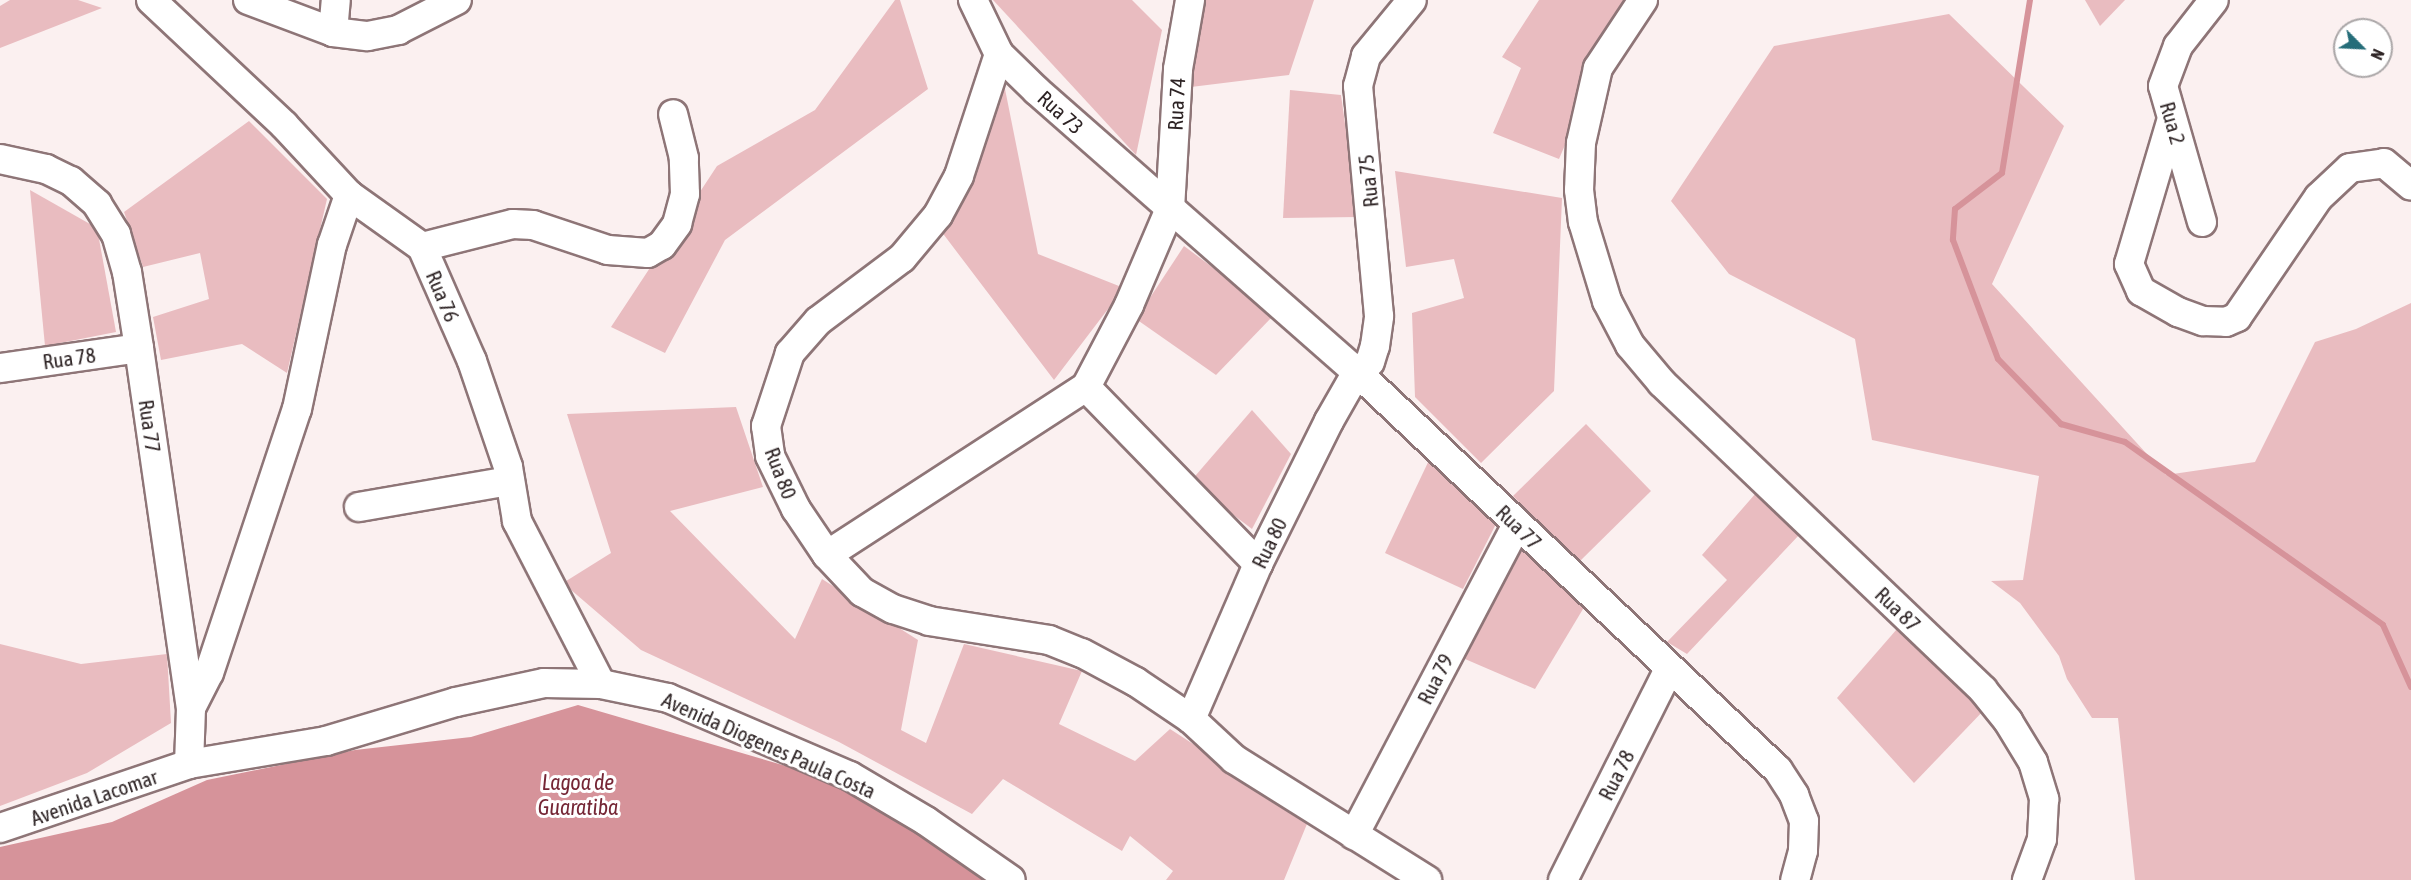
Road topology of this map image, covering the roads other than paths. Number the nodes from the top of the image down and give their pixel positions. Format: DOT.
graph roads {
  1 [pos="151,0"];
  2 [pos="249,0"];
  3 [pos="336,0"];
  4 [pos="458,0"];
  5 [pos="973,0"];
  6 [pos="1190,0"];
  7 [pos="1412,0"];
  8 [pos="1643,0"];
  9 [pos="2214,0"];
  10 [pos="333,32"];
  11 [pos="999,54"];
  12 [pos="673,114"];
  13 [pos="2171,122"];
  14 [pos="0,159"];
  15 [pos="2411,186"];
  16 [pos="349,195"];
  17 [pos="1170,209"];
  18 [pos="2202,222"];
  19 [pos="422,247"];
  20 [pos="139,348"];
  21 [pos="0,368"];
  22 [pos="1357,372"];
  23 [pos="1086,387"];
  24 [pos="510,481"];
  25 [pos="359,507"];
  26 [pos="1517,525"];
  27 [pos="827,555"];
  28 [pos="1258,564"];
  29 [pos="1669,669"];
  30 [pos="601,684"];
  31 [pos="191,708"];
  32 [pos="1191,719"];
  33 [pos="189,764"];
  34 [pos="0,828"];
  35 [pos="1354,835"];
  36 [pos="1011,880"];
  37 [pos="1427,880"];
  38 [pos="1563,880"];
  39 [pos="1795,880"];
  40 [pos="2028,880"];
  1 -- 16 [label="street, Rua 76"];
  2 -- 10 [label="street"];
  3 -- 10 [label="street"];
  4 -- 10 [label="street"];
  5 -- 11 [label="street, Rua 73"];
  6 -- 17 [label="street, Rua 74"];
  7 -- 22 [label="street, Rua 75"];
  8 -- 40 [label="street, Rua 87"];
  9 -- 13 [label="street, Rua 2"];
  11 -- 17 [label="street, Rua 73"];
  11 -- 27 [label="street, Rua 80"];
  12 -- 19 [label="street"];
  13 -- 15 [label="street"];
  13 -- 18 [label="street, Rua 2"];
  14 -- 20 [label="street, Rua 77"];
  16 -- 19 [label="street, Rua 76"];
  16 -- 31 [label="street"];
  17 -- 22 [label="street, Rua 77"];
  17 -- 23 [label="street, Rua 74"];
  19 -- 24 [label="street, Rua 76"];
  20 -- 21 [label="street, Rua 78"];
  20 -- 31 [label="street, Rua 77"];
  22 -- 26 [label="street, Rua 77"];
  22 -- 28 [label="street, Rua 80"];
  23 -- 27 [label="street"];
  23 -- 28 [label="street"];
  24 -- 25 [label="street"];
  24 -- 30 [label="street, Rua 76"];
  26 -- 29 [label="street, Rua 77"];
  26 -- 35 [label="street, Rua 79"];
  27 -- 32 [label="street, Rua 80"];
  28 -- 32 [label="street, Rua 80"];
  29 -- 38 [label="street, Rua 78"];
  29 -- 39 [label="street, Rua 77"];
  30 -- 33 [label="street, Avenida Diogenes Paula Costa"];
  30 -- 36 [label="street, Avenida Diogenes Paula Costa"];
  31 -- 33 [label="street, Rua 77"];
  32 -- 35 [label="street, Rua 80"];
  33 -- 34 [label="street, Avenida Lacomar"];
  35 -- 37 [label="street, Rua 80"];
}
